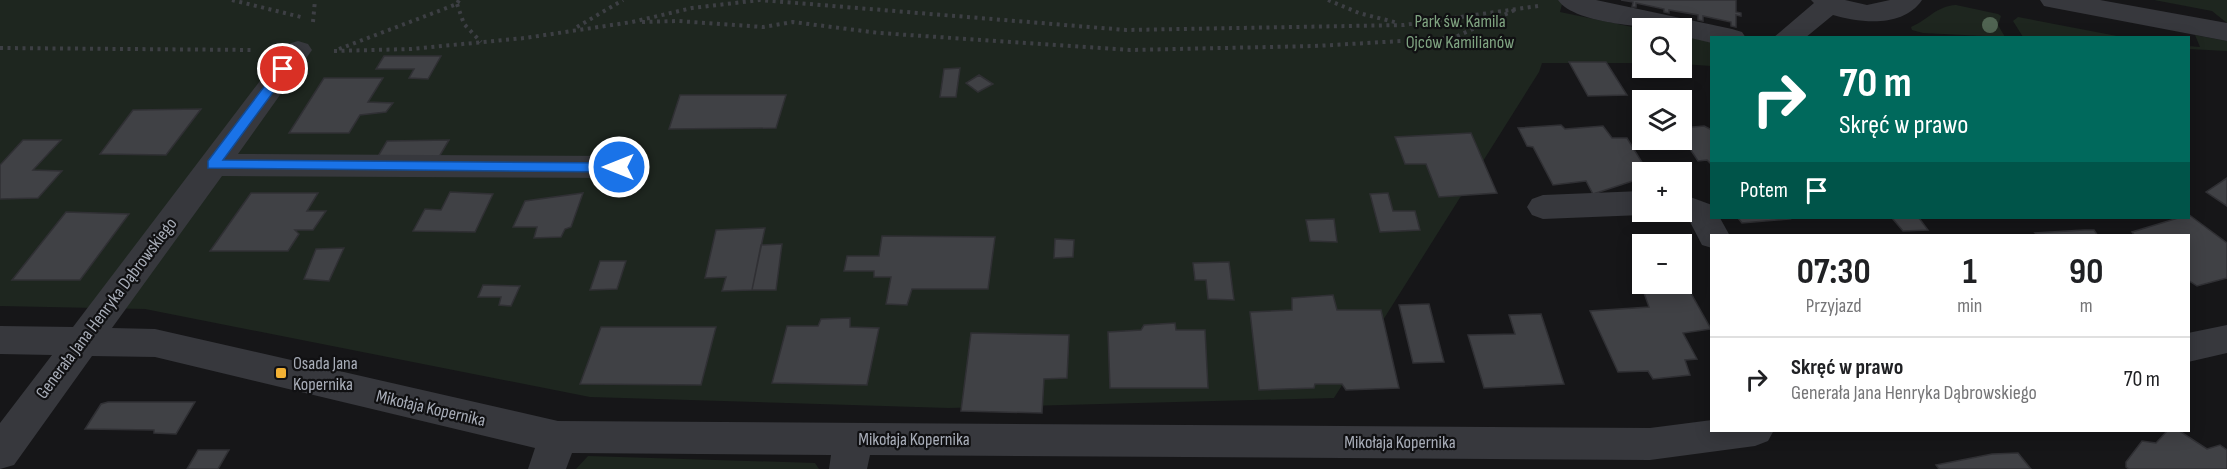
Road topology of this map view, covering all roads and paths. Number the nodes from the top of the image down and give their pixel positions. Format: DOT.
graph roads {
  1 [pos="232,0"];
  2 [pos="623,0"];
  3 [pos="760,0"];
  4 [pos="1328,0"];
  5 [pos="1908,0"];
  6 [pos="2054,0"];
  7 [pos="458,2"];
  8 [pos="1575,2"];
  9 [pos="1827,2"];
  10 [pos="1518,9"];
  11 [pos="301,17"];
  12 [pos="632,22"];
  13 [pos="1404,25"];
  14 [pos="573,28"];
  15 [pos="2227,32"];
  16 [pos="1722,36"];
  17 [pos="1789,36"];
  18 [pos="481,42"];
  19 [pos="0,48"];
  20 [pos="298,50"];
  21 [pos="335,51"];
  22 [pos="213,165"];
  23 [pos="619,167"];
  24 [pos="1632,203"];
  25 [pos="1543,207"];
  26 [pos="1692,210"];
  27 [pos="1713,234"];
  28 [pos="2227,339"];
  29 [pos="0,340"];
  30 [pos="82,341"];
  31 [pos="2190,348"];
  32 [pos="1740,432"];
  33 [pos="0,453"];
  34 [pos="553,453"];
  35 [pos="851,454"];
  1 -- 11 [label="path"];
  2 -- 14 [label="path"];
  3 -- 12 [label="path"];
  3 -- 13 [label="path"];
  4 -- 13 [label="path"];
  5 -- 9 [label="street"];
  6 -- 15 [label="street"];
  7 -- 18 [label="path"];
  7 -- 21 [label="path"];
  8 -- 10 [label="path"];
  8 -- 16 [label="street"];
  9 -- 17 [label="street"];
  10 -- 12 [label="path"];
  10 -- 13 [label="path"];
  12 -- 14 [label="path"];
  14 -- 18 [label="path"];
  18 -- 21 [label="path"];
  19 -- 20 [label="path"];
  20 -- 21 [label="path"];
  20 -- 22 [label="street, Generała Jana Henryka Dąbrowskiego"];
  22 -- 23 [label="street"];
  22 -- 30 [label="street, Generała Jana Henryka Dąbrowskiego"];
  24 -- 25 [label="street"];
  26 -- 27 [label="street"];
  28 -- 31 [label="street"];
  29 -- 30 [label="street, Mikołaja Kopernika"];
  30 -- 33 [label="street, Generała Jana Henryka Dąbrowskiego"];
  30 -- 34 [label="street, Mikołaja Kopernika"];
  32 -- 35 [label="street, Mikołaja Kopernika"];
  34 -- 35 [label="street, Mikołaja Kopernika"];
}
